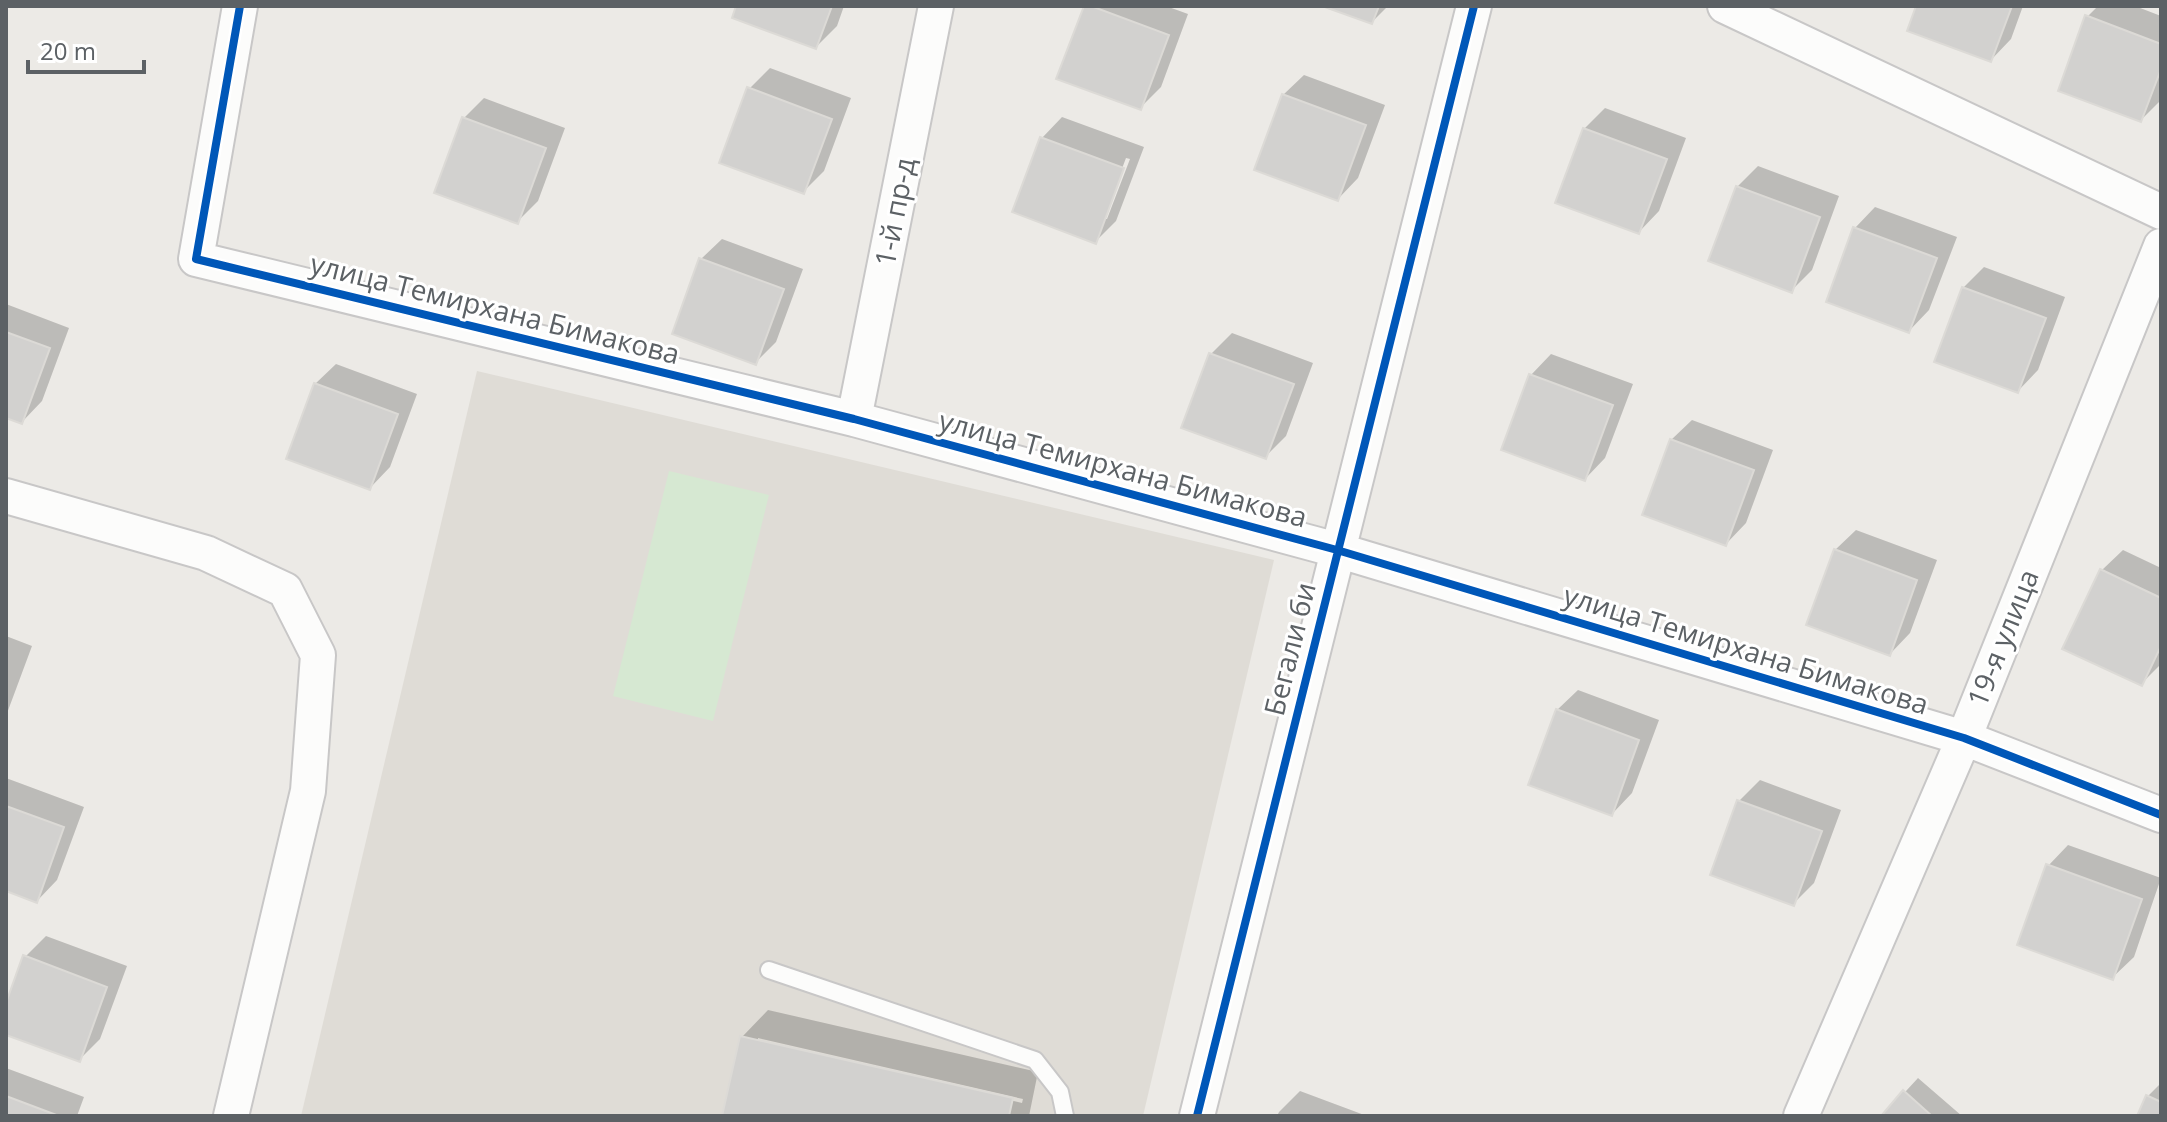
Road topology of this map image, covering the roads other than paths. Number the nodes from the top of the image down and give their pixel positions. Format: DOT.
graph roads {
  1 [pos="240,6"];
  2 [pos="936,6"];
  3 [pos="1474,6"];
  4 [pos="1725,6"];
  5 [pos="2161,212"];
  6 [pos="2161,246"];
  7 [pos="854,419"];
  8 [pos="6,496"];
  9 [pos="1337,550"];
  10 [pos="1964,738"];
  11 [pos="2161,815"];
  12 [pos="769,970"];
  13 [pos="231,1116"];
  14 [pos="1065,1116"];
  15 [pos="1197,1116"];
  16 [pos="1801,1116"];
  1 -- 7 [label="street, улица Темирхана Бимакова"];
  2 -- 7 [label="street, 1-й пр-д"];
  3 -- 9 [label="street, Бегали би"];
  4 -- 5 [label="street"];
  6 -- 10 [label="street, 19-я улица"];
  7 -- 9 [label="street, улица Темирхана Бимакова"];
  8 -- 13 [label="street"];
  9 -- 10 [label="street, улица Темирхана Бимакова"];
  9 -- 15 [label="street, Бегали би"];
  10 -- 11 [label="street, улица Темирхана Бимакова"];
  10 -- 16 [label="street, 19-я улица"];
  12 -- 14 [label="lane"];
}
